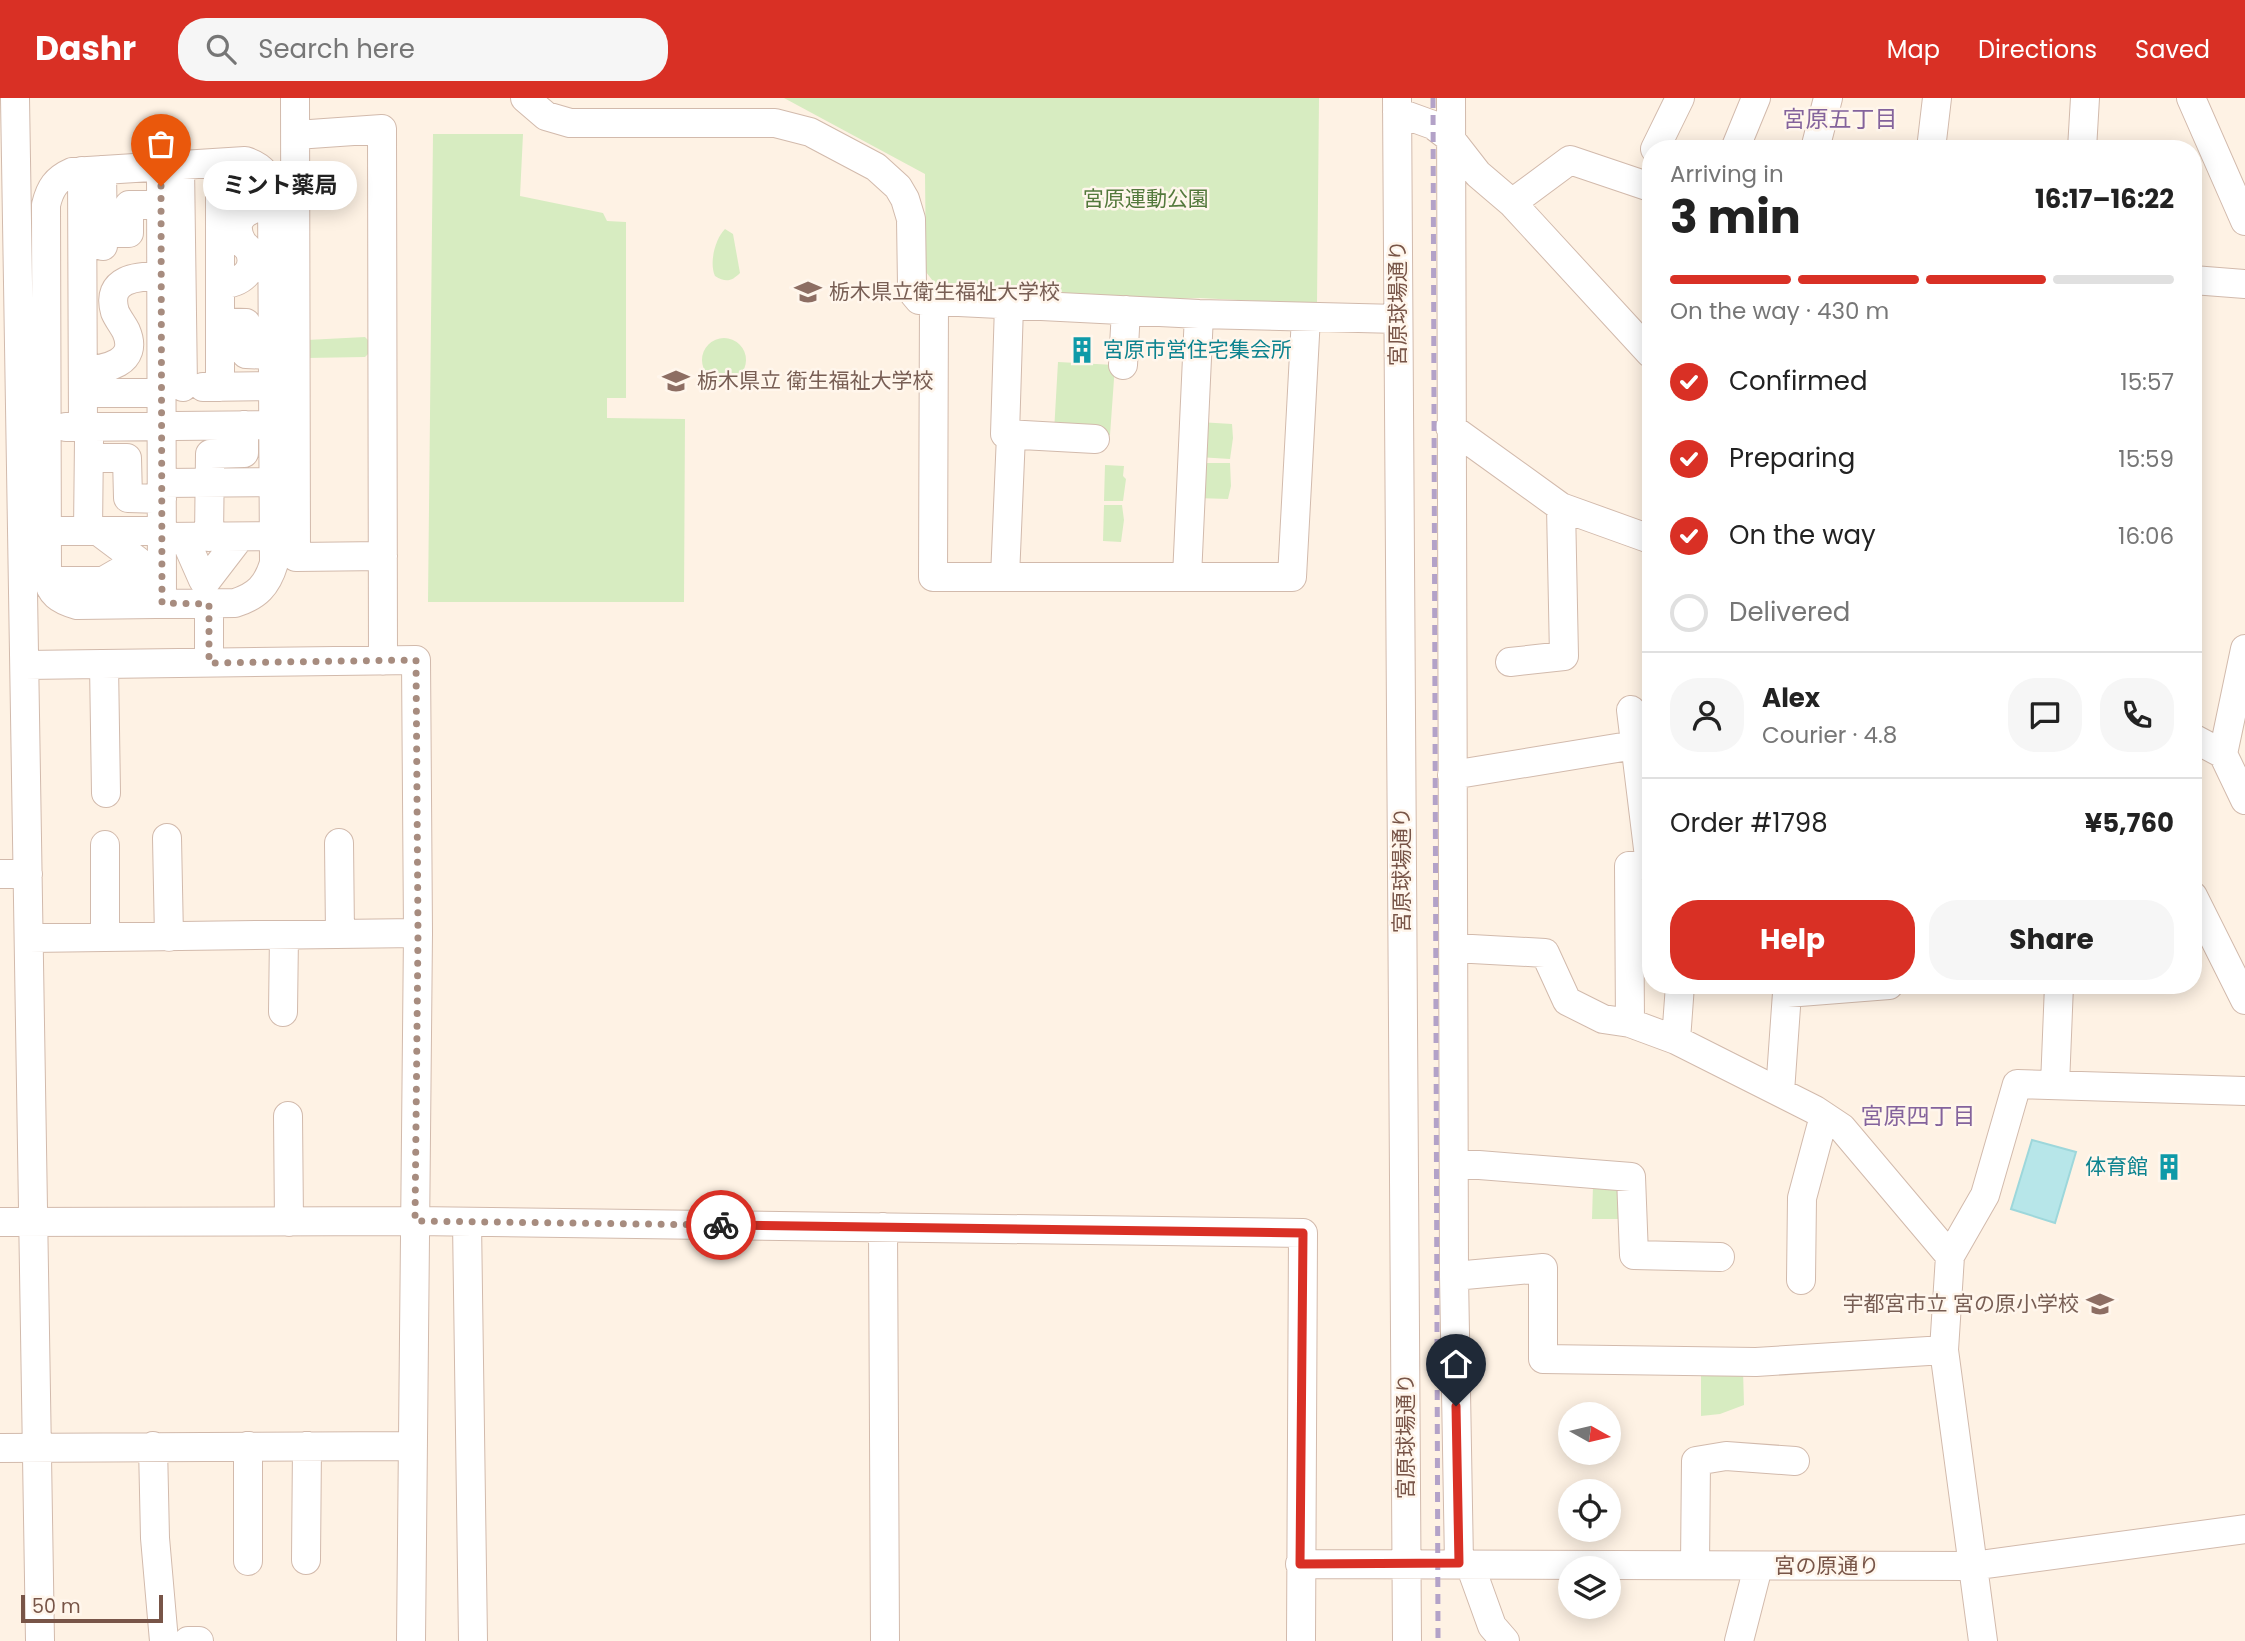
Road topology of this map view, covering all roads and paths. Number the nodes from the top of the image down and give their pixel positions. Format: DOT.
graph roads {
  1 [pos="15,98"];
  2 [pos="295,98"];
  3 [pos="525,98"];
  4 [pos="1451,98"];
  5 [pos="1680,98"];
  6 [pos="1756,98"];
  7 [pos="1828,98"];
  8 [pos="1937,98"];
  9 [pos="2085,98"];
  10 [pos="2191,98"];
  11 [pos="1397,105"];
  12 [pos="296,135"];
  13 [pos="1450,138"];
  14 [pos="1659,140"];
  15 [pos="1739,140"];
  16 [pos="1817,140"];
  17 [pos="1932,140"];
  18 [pos="2083,140"];
  19 [pos="220,163"];
  20 [pos="171,166"];
  21 [pos="92,170"];
  22 [pos="1642,176"];
  23 [pos="220,193"];
  24 [pos="1512,203"];
  25 [pos="161,205"];
  26 [pos="273,206"];
  27 [pos="2245,221"];
  28 [pos="96,242"];
  29 [pos="9,247"];
  30 [pos="171,247"];
  31 [pos="220,254"];
  32 [pos="161,276"];
  33 [pos="2202,281"];
  34 [pos="220,284"];
  35 [pos="2245,284"];
  36 [pos="934,301"];
  37 [pos="1009,304"];
  38 [pos="182,310"];
  39 [pos="1126,310"];
  40 [pos="1199,314"];
  41 [pos="1306,317"];
  42 [pos="1398,319"];
  43 [pos="203,337"];
  44 [pos="1642,344"];
  45 [pos="273,355"];
  46 [pos="1124,365"];
  47 [pos="83,381"];
  48 [pos="273,386"];
  49 [pos="184,388"];
  50 [pos="163,425"];
  51 [pos="241,425"];
  52 [pos="274,425"];
  53 [pos="46,427"];
  54 [pos="86,427"];
  55 [pos="1450,427"];
  56 [pos="1011,435"];
  57 [pos="1095,439"];
  58 [pos="89,457"];
  59 [pos="210,482"];
  60 [pos="274,482"];
  61 [pos="162,491"];
  62 [pos="1561,507"];
  63 [pos="47,531"];
  64 [pos="93,531"];
  65 [pos="179,535"];
  66 [pos="273,536"];
  67 [pos="1642,536"];
  68 [pos="240,537"];
  69 [pos="383,556"];
  70 [pos="11,565"];
  71 [pos="1004,577"];
  72 [pos="1187,577"];
  73 [pos="104,580"];
  74 [pos="48,581"];
  75 [pos="162,592"];
  76 [pos="209,604"];
  77 [pos="2245,649"];
  78 [pos="383,661"];
  79 [pos="1510,662"];
  80 [pos="209,663"];
  81 [pos="24,664"];
  82 [pos="104,664"];
  83 [pos="1631,710"];
  84 [pos="2202,743"];
  85 [pos="1635,745"];
  86 [pos="2223,754"];
  87 [pos="1452,775"];
  88 [pos="106,793"];
  89 [pos="2245,800"];
  90 [pos="1642,801"];
  91 [pos="167,838"];
  92 [pos="339,843"];
  93 [pos="105,845"];
  94 [pos="1642,865"];
  95 [pos="0,874"];
  96 [pos="28,874"];
  97 [pos="2202,914"];
  98 [pos="418,933"];
  99 [pos="340,934"];
  100 [pos="284,935"];
  101 [pos="105,937"];
  102 [pos="169,937"];
  103 [pos="29,938"];
  104 [pos="1454,948"];
  105 [pos="1679,994"];
  106 [pos="1787,994"];
  107 [pos="2059,994"];
  108 [pos="2245,1000"];
  109 [pos="283,1012"];
  110 [pos="1630,1024"];
  111 [pos="1676,1040"];
  112 [pos="2055,1085"];
  113 [pos="2245,1091"];
  114 [pos="1780,1092"];
  115 [pos="288,1116"];
  116 [pos="1824,1116"];
  117 [pos="1454,1163"];
  118 [pos="415,1221"];
  119 [pos="33,1222"];
  120 [pos="289,1222"];
  121 [pos="467,1222"];
  122 [pos="0,1223"];
  123 [pos="883,1227"];
  124 [pos="1950,1256"];
  125 [pos="1720,1257"];
  126 [pos="1454,1276"];
  127 [pos="1801,1280"];
  128 [pos="1944,1350"];
  129 [pos="37,1446"];
  130 [pos="153,1446"];
  131 [pos="248,1446"];
  132 [pos="307,1446"];
  133 [pos="413,1446"];
  134 [pos="0,1448"];
  135 [pos="1795,1461"];
  136 [pos="2245,1529"];
  137 [pos="306,1560"];
  138 [pos="248,1561"];
  139 [pos="1407,1563"];
  140 [pos="1300,1564"];
  141 [pos="1464,1564"];
  142 [pos="1695,1565"];
  143 [pos="1758,1566"];
  144 [pos="1972,1566"];
  145 [pos="40,1641"];
  146 [pos="164,1641"];
  147 [pos="188,1641"];
  148 [pos="199,1641"];
  149 [pos="411,1641"];
  150 [pos="473,1641"];
  151 [pos="886,1641"];
  152 [pos="1301,1641"];
  153 [pos="1407,1641"];
  154 [pos="1506,1641"];
  155 [pos="1739,1641"];
  156 [pos="1983,1641"];
  1 -- 29 [label="street"];
  2 -- 12 [label="street"];
  3 -- 36 [label="street"];
  4 -- 13 [label="street"];
  5 -- 14 [label="street"];
  6 -- 15 [label="street"];
  7 -- 16 [label="street"];
  8 -- 17 [label="street"];
  9 -- 18 [label="street"];
  10 -- 27 [label="street"];
  11 -- 13 [label="street"];
  11 -- 42 [label="street, 宮原球場通り"];
  12 -- 69 [label="street"];
  12 -- 69 [label="street"];
  13 -- 24 [label="street"];
  13 -- 55 [label="street"];
  19 -- 20 [label="street"];
  19 -- 23 [label="street"];
  19 -- 26 [label="street"];
  20 -- 21 [label="street"];
  20 -- 25 [label="street"];
  20 -- 30 [label="street"];
  21 -- 28 [label="street"];
  21 -- 28 [label="street"];
  21 -- 53 [label="street"];
  22 -- 24 [label="street"];
  23 -- 30 [label="street"];
  23 -- 31 [label="street"];
  24 -- 44 [label="street"];
  25 -- 28 [label="street"];
  25 -- 30 [label="street"];
  26 -- 34 [label="street"];
  26 -- 45 [label="street"];
  28 -- 30 [label="street"];
  28 -- 47 [label="street"];
  29 -- 70 [label="street"];
  30 -- 32 [label="street"];
  30 -- 38 [label="street"];
  31 -- 34 [label="street"];
  31 -- 38 [label="street"];
  32 -- 47 [label="street"];
  32 -- 49 [label="street"];
  33 -- 35 [label="street"];
  34 -- 43 [label="street"];
  36 -- 37 [label="street"];
  36 -- 71 [label="street"];
  37 -- 39 [label="street"];
  37 -- 56 [label="street"];
  38 -- 43 [label="street"];
  39 -- 40 [label="street"];
  39 -- 46 [label="street"];
  40 -- 41 [label="street"];
  40 -- 72 [label="street"];
  41 -- 42 [label="street"];
  41 -- 72 [label="street"];
  42 -- 139 [label="street, 宮原球場通り"];
  43 -- 45 [label="street"];
  43 -- 49 [label="street"];
  43 -- 49 [label="street"];
  45 -- 48 [label="street"];
  47 -- 49 [label="street"];
  47 -- 54 [label="street"];
  48 -- 49 [label="street"];
  48 -- 52 [label="street"];
  49 -- 50 [label="street"];
  49 -- 51 [label="street"];
  50 -- 51 [label="street"];
  50 -- 54 [label="street"];
  50 -- 61 [label="street"];
  51 -- 52 [label="street"];
  51 -- 59 [label="street"];
  52 -- 60 [label="street"];
  53 -- 54 [label="street"];
  53 -- 63 [label="street"];
  54 -- 58 [label="street"];
  55 -- 62 [label="street"];
  55 -- 87 [label="street"];
  56 -- 57 [label="street"];
  56 -- 71 [label="street"];
  58 -- 61 [label="street"];
  58 -- 64 [label="street"];
  59 -- 60 [label="street"];
  59 -- 61 [label="street"];
  59 -- 65 [label="street"];
  60 -- 66 [label="street"];
  61 -- 65 [label="street"];
  62 -- 67 [label="street"];
  62 -- 79 [label="street"];
  63 -- 64 [label="street"];
  63 -- 74 [label="street"];
  64 -- 65 [label="street"];
  64 -- 73 [label="street"];
  65 -- 68 [label="street"];
  65 -- 68 [label="street"];
  65 -- 75 [label="street"];
  66 -- 68 [label="street"];
  66 -- 76 [label="street"];
  69 -- 78 [label="street"];
  70 -- 81 [label="street"];
  71 -- 72 [label="street"];
  73 -- 74 [label="street"];
  73 -- 75 [label="street"];
  74 -- 75 [label="street"];
  75 -- 76 [label="street"];
  76 -- 80 [label="street"];
  77 -- 86 [label="street"];
  78 -- 80 [label="street"];
  78 -- 98 [label="street"];
  80 -- 82 [label="street"];
  81 -- 82 [label="street"];
  81 -- 96 [label="street"];
  82 -- 88 [label="street"];
  83 -- 85 [label="street"];
  84 -- 86 [label="street"];
  85 -- 87 [label="street"];
  85 -- 90 [label="street"];
  86 -- 89 [label="street"];
  87 -- 104 [label="street"];
  91 -- 102 [label="street"];
  92 -- 99 [label="street"];
  93 -- 101 [label="street"];
  94 -- 110 [label="street"];
  95 -- 96 [label="street"];
  96 -- 103 [label="street"];
  97 -- 108 [label="street"];
  98 -- 99 [label="street"];
  98 -- 118 [label="street"];
  99 -- 100 [label="street"];
  100 -- 102 [label="street"];
  100 -- 109 [label="street"];
  101 -- 102 [label="street"];
  101 -- 103 [label="street"];
  103 -- 119 [label="street"];
  104 -- 110 [label="street"];
  104 -- 117 [label="street"];
  105 -- 111 [label="street"];
  106 -- 114 [label="street"];
  107 -- 112 [label="street"];
  110 -- 111 [label="street"];
  111 -- 114 [label="street"];
  112 -- 113 [label="street"];
  112 -- 124 [label="street"];
  114 -- 116 [label="street"];
  115 -- 120 [label="street"];
  116 -- 124 [label="street"];
  116 -- 127 [label="street"];
  117 -- 125 [label="street"];
  117 -- 126 [label="street"];
  118 -- 120 [label="street"];
  118 -- 121 [label="street"];
  118 -- 133 [label="street"];
  119 -- 120 [label="street"];
  119 -- 122 [label="street"];
  119 -- 129 [label="street"];
  121 -- 123 [label="street"];
  121 -- 150 [label="street"];
  123 -- 140 [label="street"];
  123 -- 151 [label="street"];
  124 -- 128 [label="street"];
  126 -- 128 [label="street"];
  126 -- 141 [label="street"];
  128 -- 144 [label="street"];
  129 -- 130 [label="street"];
  129 -- 134 [label="street"];
  129 -- 145 [label="street"];
  130 -- 131 [label="street"];
  130 -- 146 [label="street"];
  131 -- 132 [label="street"];
  131 -- 138 [label="street"];
  132 -- 133 [label="street"];
  132 -- 137 [label="street"];
  133 -- 149 [label="street"];
  135 -- 142 [label="street"];
  136 -- 144 [label="street, 宮の原通り"];
  139 -- 140 [label="street, 宮の原通り"];
  139 -- 141 [label="street, 宮の原通り"];
  139 -- 153 [label="street, 宮原球場通り"];
  140 -- 152 [label="street"];
  141 -- 142 [label="street, 宮の原通り"];
  141 -- 154 [label="street"];
  142 -- 143 [label="street, 宮の原通り"];
  143 -- 144 [label="street, 宮の原通り"];
  143 -- 155 [label="street"];
  144 -- 156 [label="street"];
  147 -- 148 [label="street"];
}
